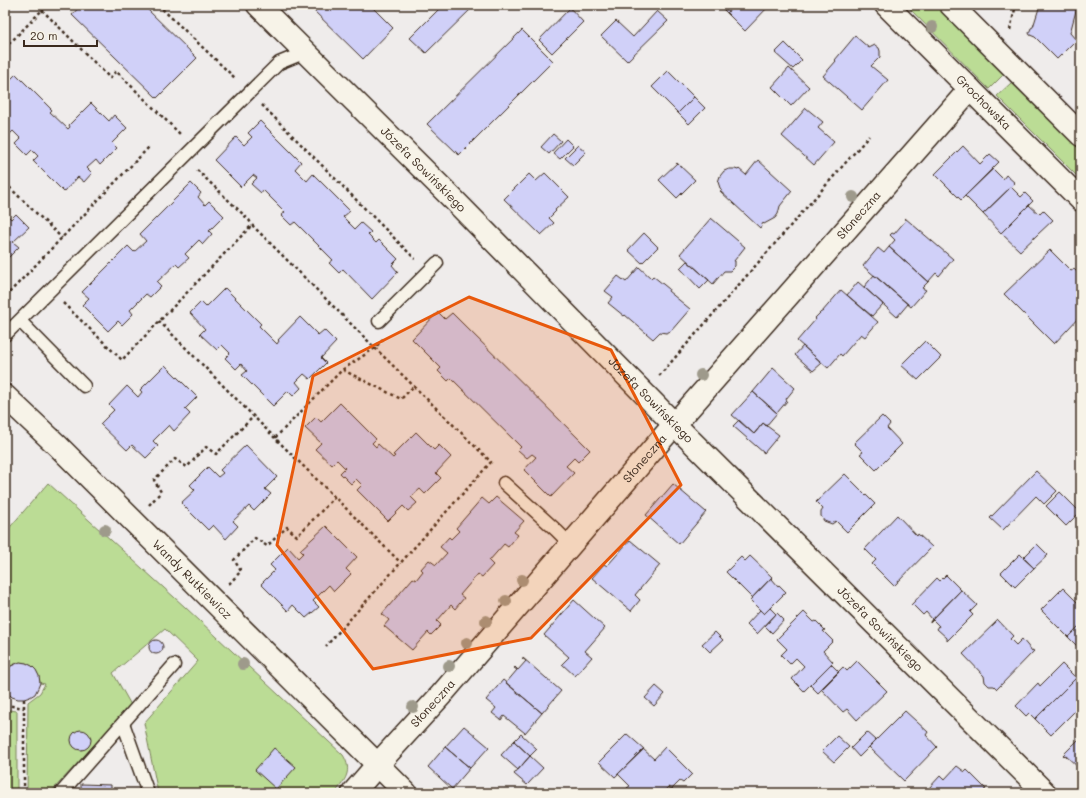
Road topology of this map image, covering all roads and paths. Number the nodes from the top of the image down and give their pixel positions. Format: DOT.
graph roads {
  1 [pos="47,5"];
  2 [pos="158,5"];
  3 [pos="258,5"];
  4 [pos="886,5"];
  5 [pos="1016,5"];
  6 [pos="953,6"];
  7 [pos="42,10"];
  8 [pos="1008,34"];
  9 [pos="5,48"];
  10 [pos="306,52"];
  11 [pos="970,89"];
  12 [pos="250,92"];
  13 [pos="1081,135"];
  14 [pos="869,136"];
  15 [pos="150,146"];
  16 [pos="194,148"];
  17 [pos="196,169"];
  18 [pos="5,183"];
  19 [pos="1081,200"];
  20 [pos="252,225"];
  21 [pos="62,238"];
  22 [pos="417,261"];
  23 [pos="437,263"];
  24 [pos="5,298"];
  25 [pos="58,299"];
  26 [pos="20,321"];
  27 [pos="159,321"];
  28 [pos="379,321"];
  29 [pos="5,335"];
  30 [pos="385,337"];
  31 [pos="374,348"];
  32 [pos="342,370"];
  33 [pos="84,386"];
  34 [pos="414,386"];
  35 [pos="644,394"];
  36 [pos="5,396"];
  37 [pos="254,416"];
  38 [pos="675,425"];
  39 [pos="275,438"];
  40 [pos="504,483"];
  41 [pos="335,497"];
  42 [pos="146,507"];
  43 [pos="571,545"];
  44 [pos="400,563"];
  45 [pos="226,586"];
  46 [pos="326,646"];
  47 [pos="174,665"];
  48 [pos="24,699"];
  49 [pos="5,706"];
  50 [pos="24,708"];
  51 [pos="123,723"];
  52 [pos="378,764"];
  53 [pos="24,793"];
  54 [pos="61,793"];
  55 [pos="148,793"];
  56 [pos="353,793"];
  57 [pos="406,793"];
  58 [pos="1045,793"];
  1 -- 7 [label="path"];
  2 -- 12 [label="path"];
  3 -- 10 [label="street, Józefa Sowińskiego"];
  4 -- 11 [label="street, Grochowska"];
  5 -- 8 [label="path"];
  6 -- 13 [label="street"];
  7 -- 9 [label="path"];
  7 -- 16 [label="path"];
  10 -- 12 [label="lane"];
  10 -- 35 [label="street, Józefa Sowińskiego"];
  11 -- 19 [label="street, Grochowska"];
  11 -- 38 [label="street, Słoneczna"];
  12 -- 16 [label="lane"];
  12 -- 22 [label="path"];
  14 -- 35 [label="path"];
  15 -- 21 [label="path"];
  16 -- 26 [label="lane"];
  17 -- 20 [label="path"];
  18 -- 21 [label="path"];
  20 -- 27 [label="path"];
  20 -- 31 [label="path"];
  21 -- 24 [label="path"];
  23 -- 28 [label="lane"];
  25 -- 27 [label="path"];
  26 -- 29 [label="lane"];
  26 -- 33 [label="lane"];
  27 -- 37 [label="path"];
  30 -- 31 [label="path"];
  31 -- 32 [label="path"];
  31 -- 34 [label="path"];
  32 -- 34 [label="path"];
  32 -- 39 [label="path"];
  34 -- 44 [label="path"];
  35 -- 38 [label="street, Józefa Sowińskiego"];
  36 -- 52 [label="street, Wandy Rutkiewicz"];
  37 -- 39 [label="path"];
  37 -- 42 [label="path"];
  38 -- 43 [label="street, Słoneczna"];
  38 -- 58 [label="street, Józefa Sowińskiego"];
  39 -- 41 [label="path"];
  40 -- 43 [label="lane"];
  41 -- 44 [label="path"];
  41 -- 45 [label="path"];
  43 -- 52 [label="street, Słoneczna"];
  44 -- 46 [label="path"];
  47 -- 51 [label="lane"];
  48 -- 50 [label="path"];
  49 -- 50 [label="path"];
  50 -- 53 [label="path"];
  51 -- 54 [label="lane"];
  51 -- 55 [label="lane"];
  52 -- 56 [label="street, Słoneczna"];
  52 -- 57 [label="street, Wandy Rutkiewicz"];
}
